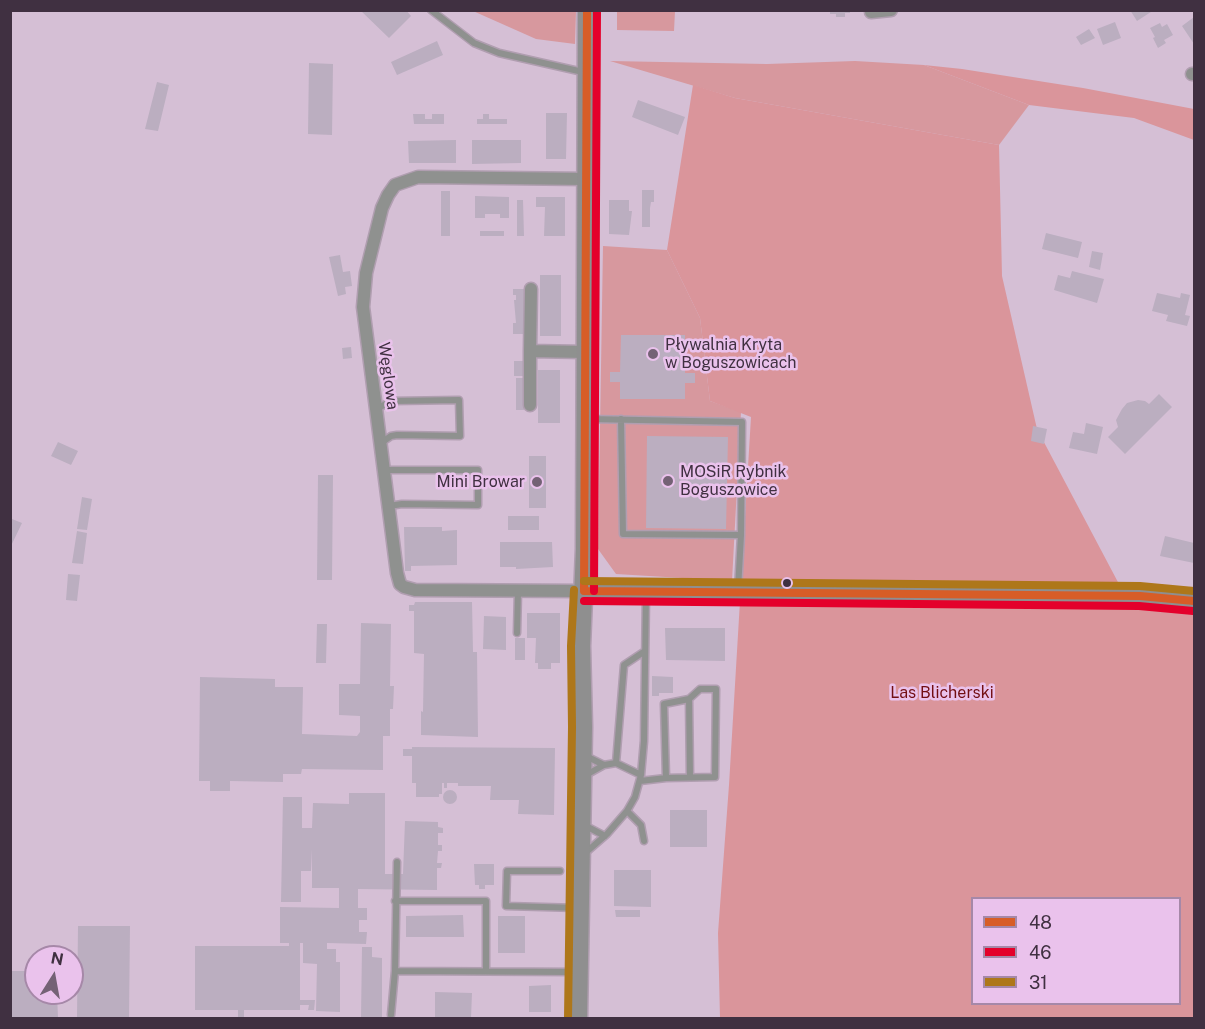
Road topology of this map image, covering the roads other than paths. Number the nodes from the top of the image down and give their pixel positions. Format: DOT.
graph roads {
  1 [pos="431,10"];
  2 [pos="587,10"];
  3 [pos="891,10"];
  4 [pos="871,11"];
  5 [pos="586,72"];
  6 [pos="587,179"];
  7 [pos="531,288"];
  8 [pos="530,351"];
  9 [pos="585,352"];
  10 [pos="530,405"];
  11 [pos="376,409"];
  12 [pos="584,419"];
  13 [pos="621,419"];
  14 [pos="380,444"];
  15 [pos="384,471"];
  16 [pos="388,506"];
  17 [pos="741,535"];
  18 [pos="518,591"];
  19 [pos="584,591"];
  20 [pos="646,592"];
  21 [pos="738,593"];
  22 [pos="1194,601"];
  23 [pos="517,633"];
  24 [pos="645,651"];
  25 [pos="689,699"];
  26 [pos="582,754"];
  27 [pos="616,763"];
  28 [pos="604,765"];
  29 [pos="582,777"];
  30 [pos="690,777"];
  31 [pos="640,778"];
  32 [pos="666,778"];
  33 [pos="627,811"];
  34 [pos="581,823"];
  35 [pos="605,836"];
  36 [pos="644,841"];
  37 [pos="580,857"];
  38 [pos="397,862"];
  39 [pos="560,871"];
  40 [pos="395,902"];
  41 [pos="580,908"];
  42 [pos="395,971"];
  43 [pos="486,971"];
  44 [pos="579,972"];
  45 [pos="391,1015"];
  46 [pos="578,1018"];
  1 -- 5 [label="lane"];
  2 -- 5 [label="street"];
  3 -- 4 [label="street"];
  5 -- 6 [label="street"];
  6 -- 9 [label="street"];
  6 -- 11 [label="street, Węglowa"];
  7 -- 8 [label="street"];
  8 -- 9 [label="street"];
  8 -- 10 [label="street"];
  9 -- 12 [label="street"];
  11 -- 14 [label="street, Węglowa"];
  11 -- 14 [label="lane"];
  12 -- 13 [label="lane"];
  12 -- 19 [label="street"];
  13 -- 17 [label="lane"];
  13 -- 17 [label="lane"];
  14 -- 15 [label="street, Węglowa"];
  15 -- 16 [label="street, Węglowa"];
  15 -- 16 [label="lane"];
  16 -- 18 [label="street, Węglowa"];
  17 -- 21 [label="lane"];
  18 -- 19 [label="street, Węglowa"];
  18 -- 23 [label="lane"];
  19 -- 20 [label="street"];
  19 -- 26 [label="street"];
  20 -- 21 [label="street"];
  20 -- 24 [label="lane"];
  21 -- 22 [label="street"];
  24 -- 27 [label="lane"];
  24 -- 31 [label="lane"];
  25 -- 30 [label="lane"];
  25 -- 30 [label="lane"];
  25 -- 32 [label="lane"];
  26 -- 28 [label="lane"];
  26 -- 29 [label="street"];
  27 -- 28 [label="lane"];
  27 -- 31 [label="lane"];
  28 -- 29 [label="lane"];
  29 -- 34 [label="street"];
  30 -- 32 [label="lane"];
  31 -- 32 [label="lane"];
  31 -- 33 [label="lane"];
  33 -- 35 [label="lane"];
  33 -- 36 [label="lane"];
  34 -- 35 [label="lane"];
  34 -- 37 [label="street"];
  35 -- 37 [label="lane"];
  37 -- 41 [label="street"];
  38 -- 40 [label="lane"];
  39 -- 41 [label="lane"];
  40 -- 42 [label="lane"];
  40 -- 43 [label="lane"];
  41 -- 44 [label="street"];
  42 -- 43 [label="lane"];
  42 -- 45 [label="lane"];
  43 -- 44 [label="lane"];
  44 -- 46 [label="street"];
}
